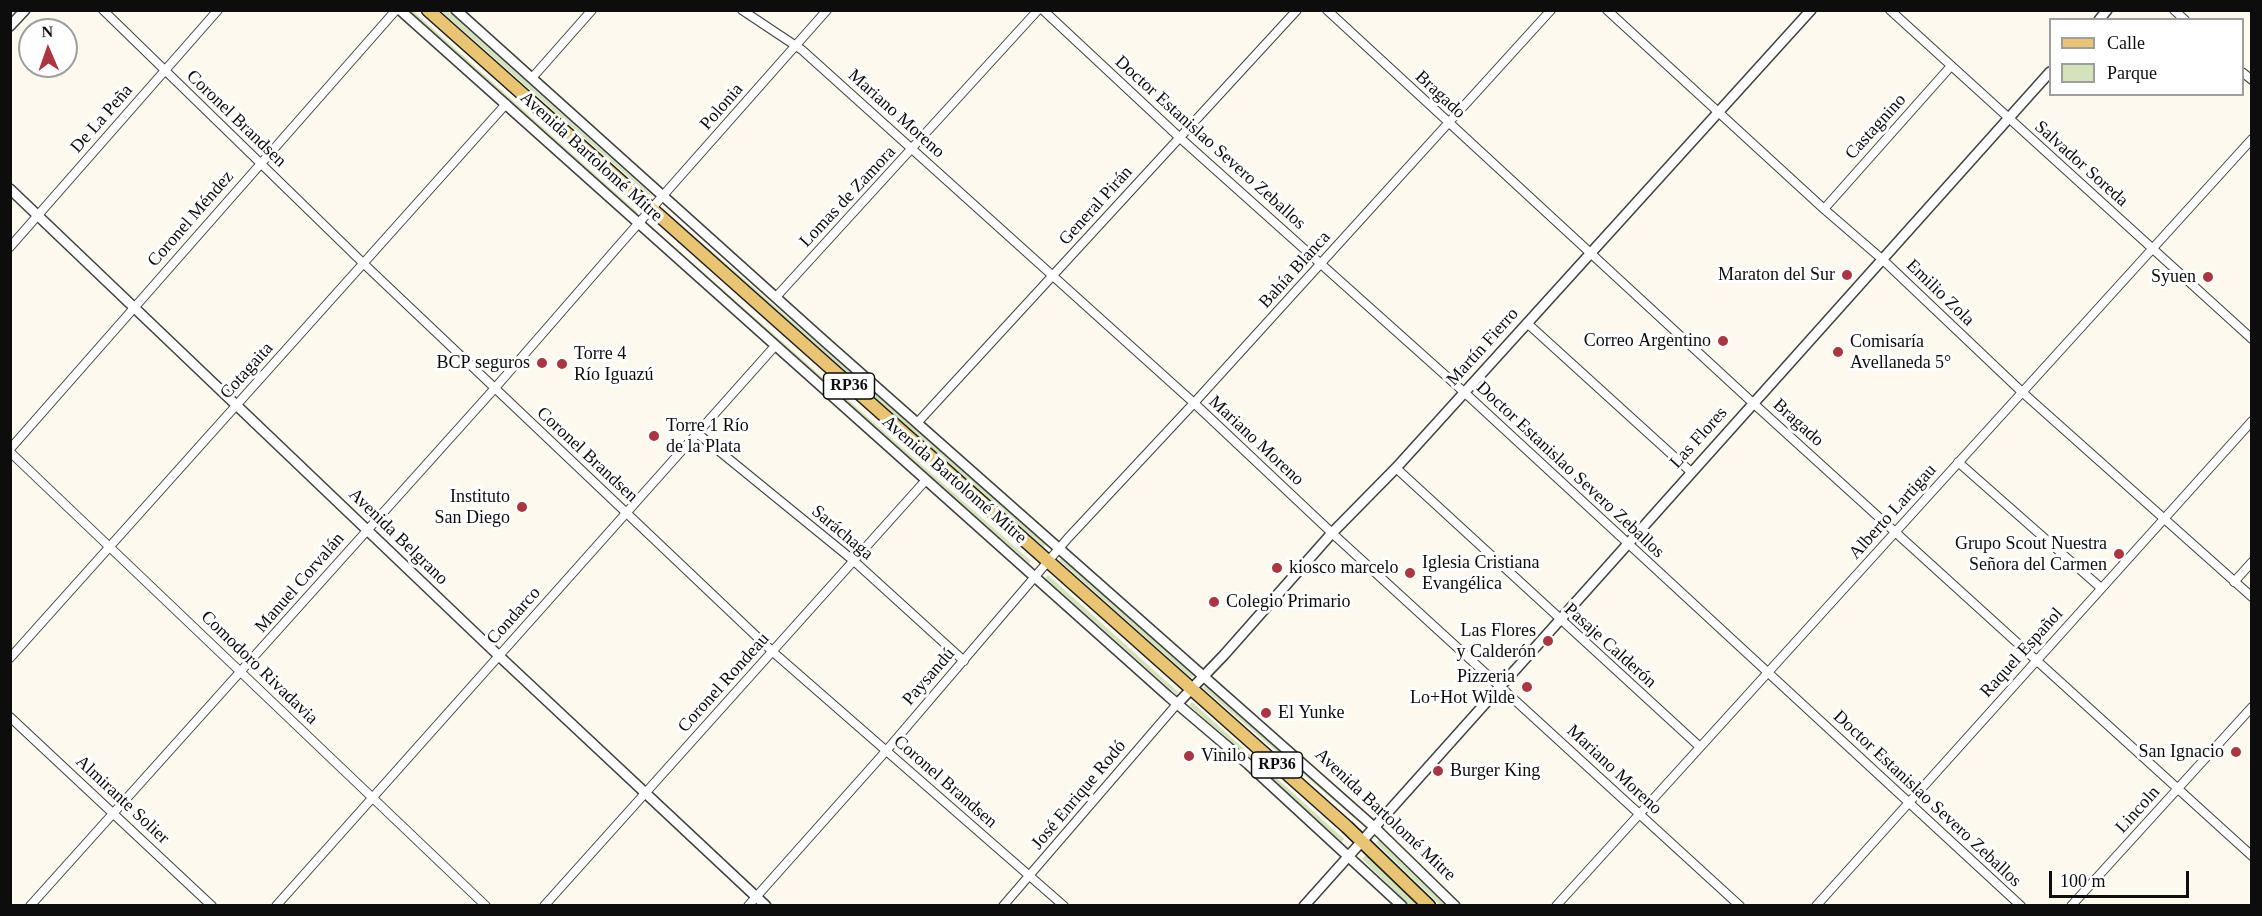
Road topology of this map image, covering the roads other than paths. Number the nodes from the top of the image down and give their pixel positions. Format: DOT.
graph roads {
  1 [pos="25,10"];
  2 [pos="103,10"];
  3 [pos="218,10"];
  4 [pos="398,10"];
  5 [pos="428,10"];
  6 [pos="456,10"];
  7 [pos="592,10"];
  8 [pos="742,10"];
  9 [pos="827,10"];
  10 [pos="1038,10"];
  11 [pos="1043,10"];
  12 [pos="1297,10"];
  13 [pos="1328,10"];
  14 [pos="1551,10"];
  15 [pos="1607,10"];
  16 [pos="1810,10"];
  17 [pos="1890,10"];
  18 [pos="10,26"];
  19 [pos="796,45"];
  20 [pos="1951,66"];
  21 [pos="165,70"];
  22 [pos="2049,73"];
  23 [pos="532,78"];
  24 [pos="506,104"];
  25 [pos="1719,112"];
  26 [pos="2008,118"];
  27 [pos="1449,123"];
  28 [pos="1179,137"];
  29 [pos="2252,139"];
  30 [pos="912,149"];
  31 [pos="260,163"];
  32 [pos="10,189"];
  33 [pos="663,196"];
  34 [pos="1824,209"];
  35 [pos="652,210"];
  36 [pos="38,215"];
  37 [pos="639,224"];
  38 [pos="10,247"];
  39 [pos="2152,247"];
  40 [pos="1590,252"];
  41 [pos="1883,260"];
  42 [pos="363,263"];
  43 [pos="1322,263"];
  44 [pos="1052,277"];
  45 [pos="776,297"];
  46 [pos="134,307"];
  47 [pos="1527,322"];
  48 [pos="2252,339"];
  49 [pos="775,346"];
  50 [pos="495,388"];
  51 [pos="1464,392"];
  52 [pos="2022,392"];
  53 [pos="1194,403"];
  54 [pos="1753,403"];
  55 [pos="236,406"];
  56 [pos="2252,421"];
  57 [pos="918,422"];
  58 [pos="698,433"];
  59 [pos="10,450"];
  60 [pos="1958,462"];
  61 [pos="1396,468"];
  62 [pos="1691,472"];
  63 [pos="926,480"];
  64 [pos="626,512"];
  65 [pos="2163,518"];
  66 [pos="366,530"];
  67 [pos="1896,531"];
  68 [pos="1332,533"];
  69 [pos="1627,544"];
  70 [pos="110,548"];
  71 [pos="1060,548"];
  72 [pos="854,561"];
  73 [pos="1047,562"];
  74 [pos="2252,562"];
  75 [pos="1035,576"];
  76 [pos="2234,582"];
  77 [pos="2101,588"];
  78 [pos="2252,597"];
  79 [pos="1559,619"];
  80 [pos="773,652"];
  81 [pos="498,655"];
  82 [pos="10,658"];
  83 [pos="2036,660"];
  84 [pos="964,661"];
  85 [pos="242,672"];
  86 [pos="1768,672"];
  87 [pos="1204,676"];
  88 [pos="1500,684"];
  89 [pos="1191,690"];
  90 [pos="1177,704"];
  91 [pos="2252,707"];
  92 [pos="10,717"];
  93 [pos="1700,747"];
  94 [pos="886,751"];
  95 [pos="2178,788"];
  96 [pos="644,792"];
  97 [pos="372,797"];
  98 [pos="1908,803"];
  99 [pos="113,812"];
  100 [pos="1639,814"];
  101 [pos="1374,827"];
  102 [pos="1362,841"];
  103 [pos="1348,855"];
  104 [pos="2252,856"];
  105 [pos="1030,876"];
  106 [pos="756,896"];
  107 [pos="30,906"];
  108 [pos="212,906"];
  109 [pos="276,906"];
  110 [pos="486,906"];
  111 [pos="544,906"];
  112 [pos="748,906"];
  113 [pos="766,906"];
  114 [pos="1003,906"];
  115 [pos="1064,906"];
  116 [pos="1304,906"];
  117 [pos="1402,906"];
  118 [pos="1429,906"];
  119 [pos="1455,906"];
  120 [pos="1556,906"];
  121 [pos="1740,906"];
  122 [pos="1816,906"];
  123 [pos="2021,906"];
  124 [pos="2071,906"];
  1 -- 18 [label="street"];
  2 -- 21 [label="street, Coronel Brandsen"];
  3 -- 21 [label="street, De La Peña"];
  4 -- 24 [label="street, Avenida Bartolomé Mitre"];
  4 -- 31 [label="street, Coronel Méndez"];
  5 -- 35 [label="main road, Avenida Bartolomé Mitre / RP36"];
  6 -- 23 [label="street, Avenida Bartolomé Mitre"];
  7 -- 23 [label="street"];
  8 -- 19 [label="street, Mariano Moreno"];
  9 -- 19 [label="street, Polonia"];
  10 -- 30 [label="street, Lomas de Zamora"];
  11 -- 28 [label="street, Doctor Estanislao Severo Zeballos"];
  12 -- 28 [label="street, General Pirán"];
  13 -- 27 [label="street, Bragado"];
  14 -- 27 [label="street, Bahía Blanca"];
  15 -- 25 [label="street, Emilio Zola"];
  16 -- 25 [label="street, Martín Fierro"];
  17 -- 20 [label="street, Salvador Soreda"];
  19 -- 30 [label="street, Mariano Moreno"];
  19 -- 33 [label="street, Polonia"];
  20 -- 26 [label="street, Salvador Soreda"];
  20 -- 34 [label="street, Castagnino"];
  21 -- 31 [label="street, Coronel Brandsen"];
  21 -- 36 [label="street, De La Peña"];
  22 -- 26 [label="street, Las Flores"];
  23 -- 33 [label="street, Avenida Bartolomé Mitre"];
  24 -- 37 [label="street, Avenida Bartolomé Mitre"];
  24 -- 42 [label="street, Cotagaita"];
  25 -- 34 [label="street, Emilio Zola"];
  25 -- 40 [label="street, Martín Fierro"];
  26 -- 39 [label="street, Salvador Soreda"];
  26 -- 41 [label="street, Las Flores"];
  27 -- 40 [label="street, Bragado"];
  27 -- 43 [label="street, Bahía Blanca"];
  28 -- 43 [label="street, Doctor Estanislao Severo Zeballos"];
  28 -- 44 [label="street, General Pirán"];
  29 -- 39 [label="street, Alberto Lartigau"];
  30 -- 44 [label="street, Mariano Moreno"];
  30 -- 45 [label="street, Lomas de Zamora"];
  31 -- 42 [label="street, Coronel Brandsen"];
  31 -- 46 [label="street, Coronel Méndez"];
  32 -- 36 [label="street, Avenida Belgrano"];
  33 -- 35 [label="street, Polonia"];
  33 -- 45 [label="street, Avenida Bartolomé Mitre"];
  34 -- 41 [label="street, Emilio Zola"];
  35 -- 37 [label="street, Polonia"];
  35 -- 73 [label="main road, Avenida Bartolomé Mitre / RP36"];
  36 -- 38 [label="street, De La Peña"];
  36 -- 46 [label="street, Avenida Belgrano"];
  37 -- 49 [label="street, Avenida Bartolomé Mitre"];
  37 -- 50 [label="street, Manuel Corvalán"];
  39 -- 48 [label="street, Salvador Soreda"];
  39 -- 52 [label="street, Alberto Lartigau"];
  40 -- 47 [label="street, Martín Fierro"];
  40 -- 54 [label="street, Bragado"];
  41 -- 52 [label="street, Emilio Zola"];
  41 -- 54 [label="street, Las Flores"];
  42 -- 50 [label="street, Coronel Brandsen"];
  42 -- 55 [label="street, Cotagaita"];
  43 -- 51 [label="street, Doctor Estanislao Severo Zeballos"];
  43 -- 53 [label="street, Bahía Blanca"];
  44 -- 53 [label="street, Mariano Moreno"];
  44 -- 57 [label="street, General Pirán"];
  45 -- 57 [label="street, Avenida Bartolomé Mitre"];
  46 -- 55 [label="street, Avenida Belgrano"];
  46 -- 59 [label="street, Coronel Méndez"];
  47 -- 51 [label="street, Martín Fierro"];
  47 -- 62 [label="street"];
  49 -- 58 [label="street, Condarco"];
  49 -- 63 [label="street, Avenida Bartolomé Mitre"];
  50 -- 64 [label="street, Coronel Brandsen"];
  50 -- 66 [label="street, Manuel Corvalán"];
  51 -- 61 [label="street, Martín Fierro"];
  51 -- 69 [label="street, Doctor Estanislao Severo Zeballos"];
  52 -- 60 [label="street, Alberto Lartigau"];
  52 -- 65 [label="street, Emilio Zola"];
  53 -- 68 [label="street, Mariano Moreno"];
  53 -- 71 [label="street, Bahía Blanca"];
  54 -- 62 [label="street, Las Flores"];
  54 -- 67 [label="street, Bragado"];
  55 -- 66 [label="street, Avenida Belgrano"];
  55 -- 70 [label="street, Cotagaita"];
  56 -- 65 [label="street, Raquel Español"];
  57 -- 71 [label="street, Avenida Bartolomé Mitre"];
  58 -- 64 [label="street, Condarco"];
  58 -- 72 [label="street, Saráchaga"];
  59 -- 70 [label="street, Comodoro Rivadavia"];
  60 -- 67 [label="street, Alberto Lartigau"];
  60 -- 77 [label="street"];
  61 -- 68 [label="street, Martín Fierro"];
  61 -- 79 [label="street, Pasaje Calderón"];
  62 -- 69 [label="street, Las Flores"];
  63 -- 72 [label="street, Coronel Rondeau"];
  63 -- 75 [label="street, Avenida Bartolomé Mitre"];
  64 -- 80 [label="street, Coronel Brandsen"];
  64 -- 81 [label="street, Condarco"];
  65 -- 76 [label="street, Emilio Zola"];
  65 -- 77 [label="street, Raquel Español"];
  66 -- 81 [label="street, Avenida Belgrano"];
  66 -- 85 [label="street, Manuel Corvalán"];
  67 -- 83 [label="street, Bragado"];
  67 -- 86 [label="street, Alberto Lartigau"];
  68 -- 87 [label="street, Martín Fierro"];
  68 -- 88 [label="street, Mariano Moreno"];
  69 -- 79 [label="street, Las Flores"];
  69 -- 86 [label="street, Doctor Estanislao Severo Zeballos"];
  70 -- 82 [label="street, Cotagaita"];
  70 -- 85 [label="street, Comodoro Rivadavia"];
  71 -- 73 [label="street, Paysandú"];
  71 -- 87 [label="street, Avenida Bartolomé Mitre"];
  72 -- 80 [label="street, Coronel Rondeau"];
  72 -- 84 [label="street, Saráchaga"];
  73 -- 75 [label="street, Paysandú"];
  73 -- 89 [label="main road, Avenida Bartolomé Mitre / RP36"];
  74 -- 76 [label="street"];
  75 -- 84 [label="street, Paysandú"];
  75 -- 90 [label="street, Avenida Bartolomé Mitre"];
  76 -- 78 [label="street, Emilio Zola"];
  77 -- 83 [label="street, Raquel Español"];
  79 -- 88 [label="street, Las Flores"];
  79 -- 93 [label="street, Pasaje Calderón"];
  80 -- 94 [label="street, Coronel Brandsen"];
  80 -- 96 [label="street, Coronel Rondeau"];
  81 -- 96 [label="street, Avenida Belgrano"];
  81 -- 97 [label="street, Condarco"];
  83 -- 95 [label="street, Bragado"];
  83 -- 98 [label="street, Raquel Español"];
  84 -- 94 [label="street, Paysandú"];
  85 -- 97 [label="street, Comodoro Rivadavia"];
  85 -- 99 [label="street, Manuel Corvalán"];
  86 -- 93 [label="street, Alberto Lartigau"];
  86 -- 98 [label="street, Doctor Estanislao Severo Zeballos"];
  87 -- 89 [label="street, Martín Fierro"];
  87 -- 101 [label="street, Avenida Bartolomé Mitre"];
  88 -- 100 [label="street, Mariano Moreno"];
  88 -- 101 [label="street, Las Flores"];
  89 -- 90 [label="street, Martín Fierro"];
  89 -- 102 [label="main road, Avenida Bartolomé Mitre / RP36"];
  90 -- 103 [label="street, Avenida Bartolomé Mitre"];
  90 -- 105 [label="street, José Enrique Rodó"];
  91 -- 95 [label="street, Lincoln"];
  92 -- 99 [label="street, Almirante Solier"];
  93 -- 100 [label="street, Alberto Lartigau"];
  94 -- 105 [label="street, Coronel Brandsen"];
  94 -- 106 [label="street, Paysandú"];
  95 -- 104 [label="street, Bragado"];
  95 -- 124 [label="street, Lincoln"];
  96 -- 106 [label="street, Avenida Belgrano"];
  96 -- 111 [label="street, Coronel Rondeau"];
  97 -- 109 [label="street, Condarco"];
  97 -- 110 [label="street, Comodoro Rivadavia"];
  98 -- 122 [label="street, Raquel Español"];
  98 -- 123 [label="street, Doctor Estanislao Severo Zeballos"];
  99 -- 107 [label="street, Manuel Corvalán"];
  99 -- 108 [label="street, Almirante Solier"];
  100 -- 120 [label="street, Alberto Lartigau"];
  100 -- 121 [label="street, Mariano Moreno"];
  101 -- 102 [label="street, Las Flores"];
  101 -- 119 [label="street, Avenida Bartolomé Mitre"];
  102 -- 103 [label="street, Las Flores"];
  102 -- 118 [label="main road, Avenida Bartolomé Mitre / RP36"];
  103 -- 116 [label="street, Las Flores"];
  103 -- 117 [label="street, Avenida Bartolomé Mitre"];
  105 -- 114 [label="street, José Enrique Rodó"];
  105 -- 115 [label="street, Coronel Brandsen"];
  106 -- 112 [label="street, Paysandú"];
  106 -- 113 [label="street, Avenida Belgrano"];
}
